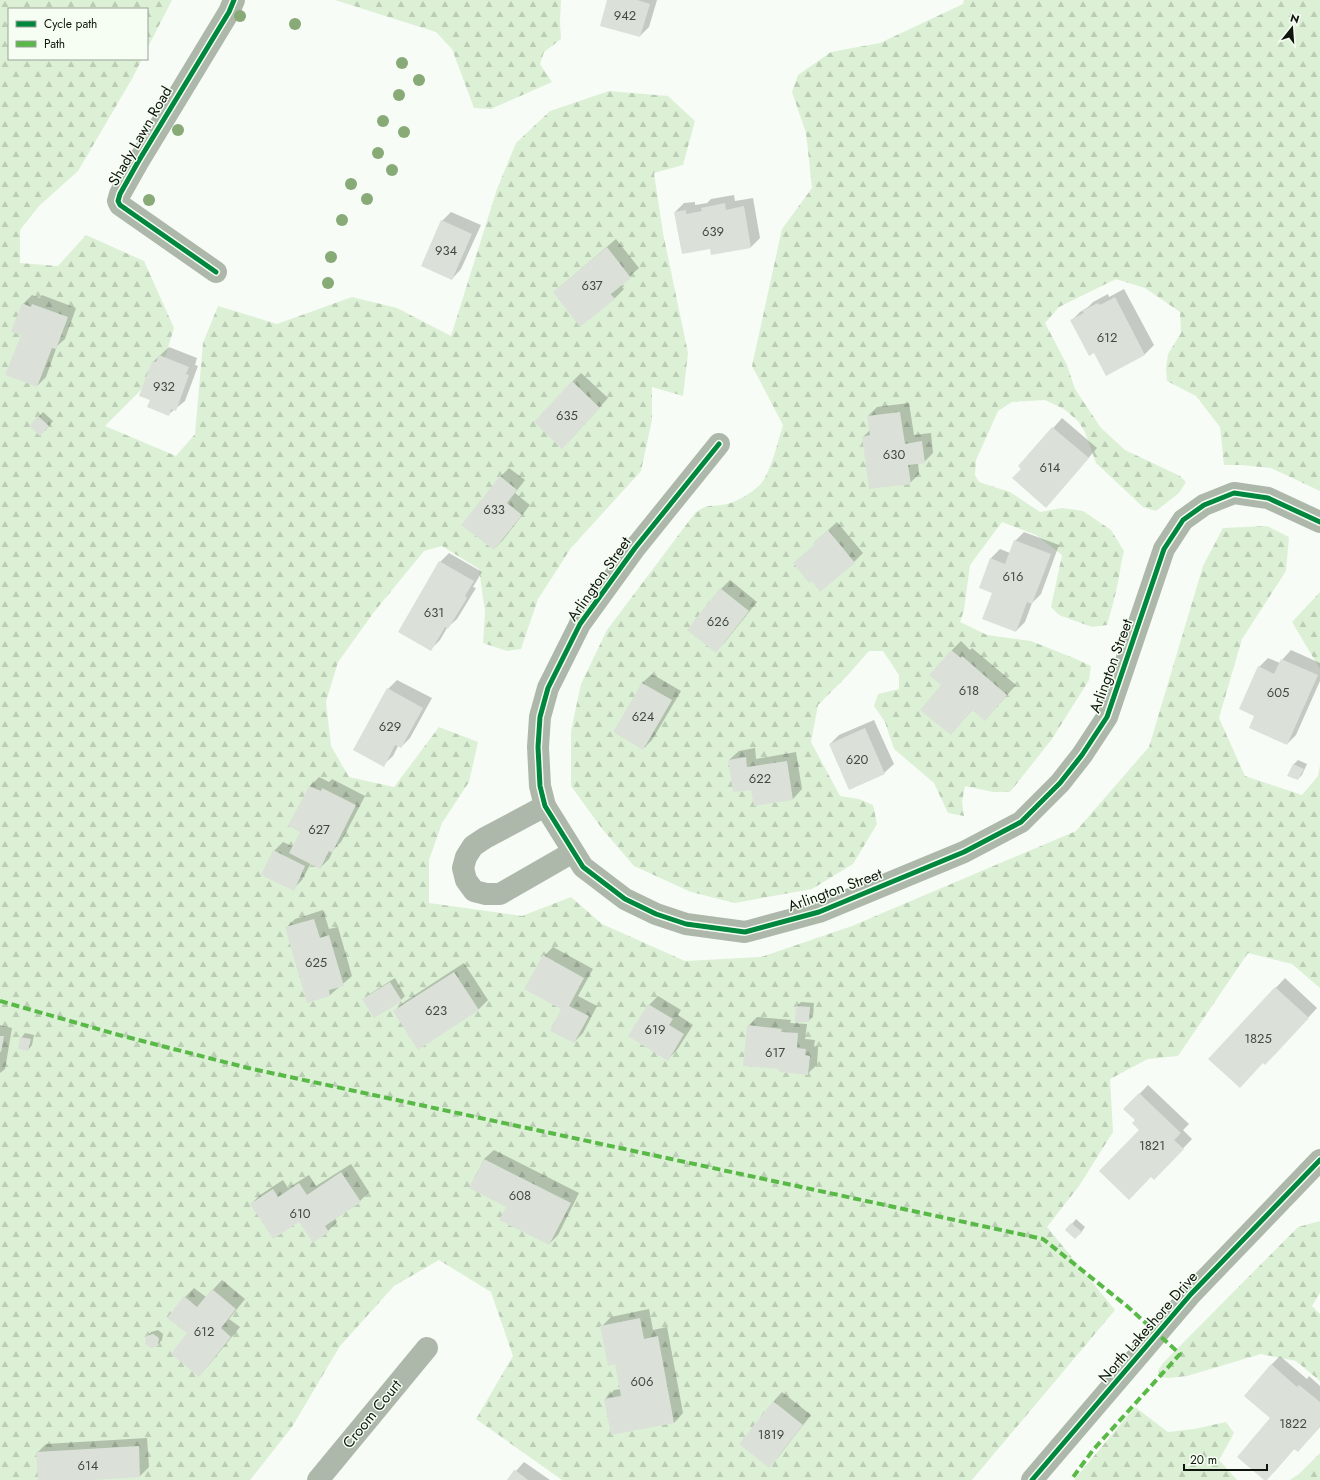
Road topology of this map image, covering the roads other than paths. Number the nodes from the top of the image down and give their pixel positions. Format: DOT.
graph roads {
  1 [pos="234,0"];
  2 [pos="216,272"];
  3 [pos="720,444"];
  4 [pos="1320,522"];
  5 [pos="545,806"];
  6 [pos="573,852"];
  7 [pos="1320,1160"];
  8 [pos="426,1348"];
  9 [pos="318,1480"];
  10 [pos="1032,1480"];
  1 -- 2 [label="street, Shady Lawn Road"];
  3 -- 5 [label="street, Arlington Street"];
  4 -- 6 [label="street, Arlington Street"];
  5 -- 6 [label="street, Arlington Street"];
  5 -- 6 [label="street"];
  7 -- 10 [label="street, North Lakeshore Drive"];
  8 -- 9 [label="street, Croom Court"];
}
